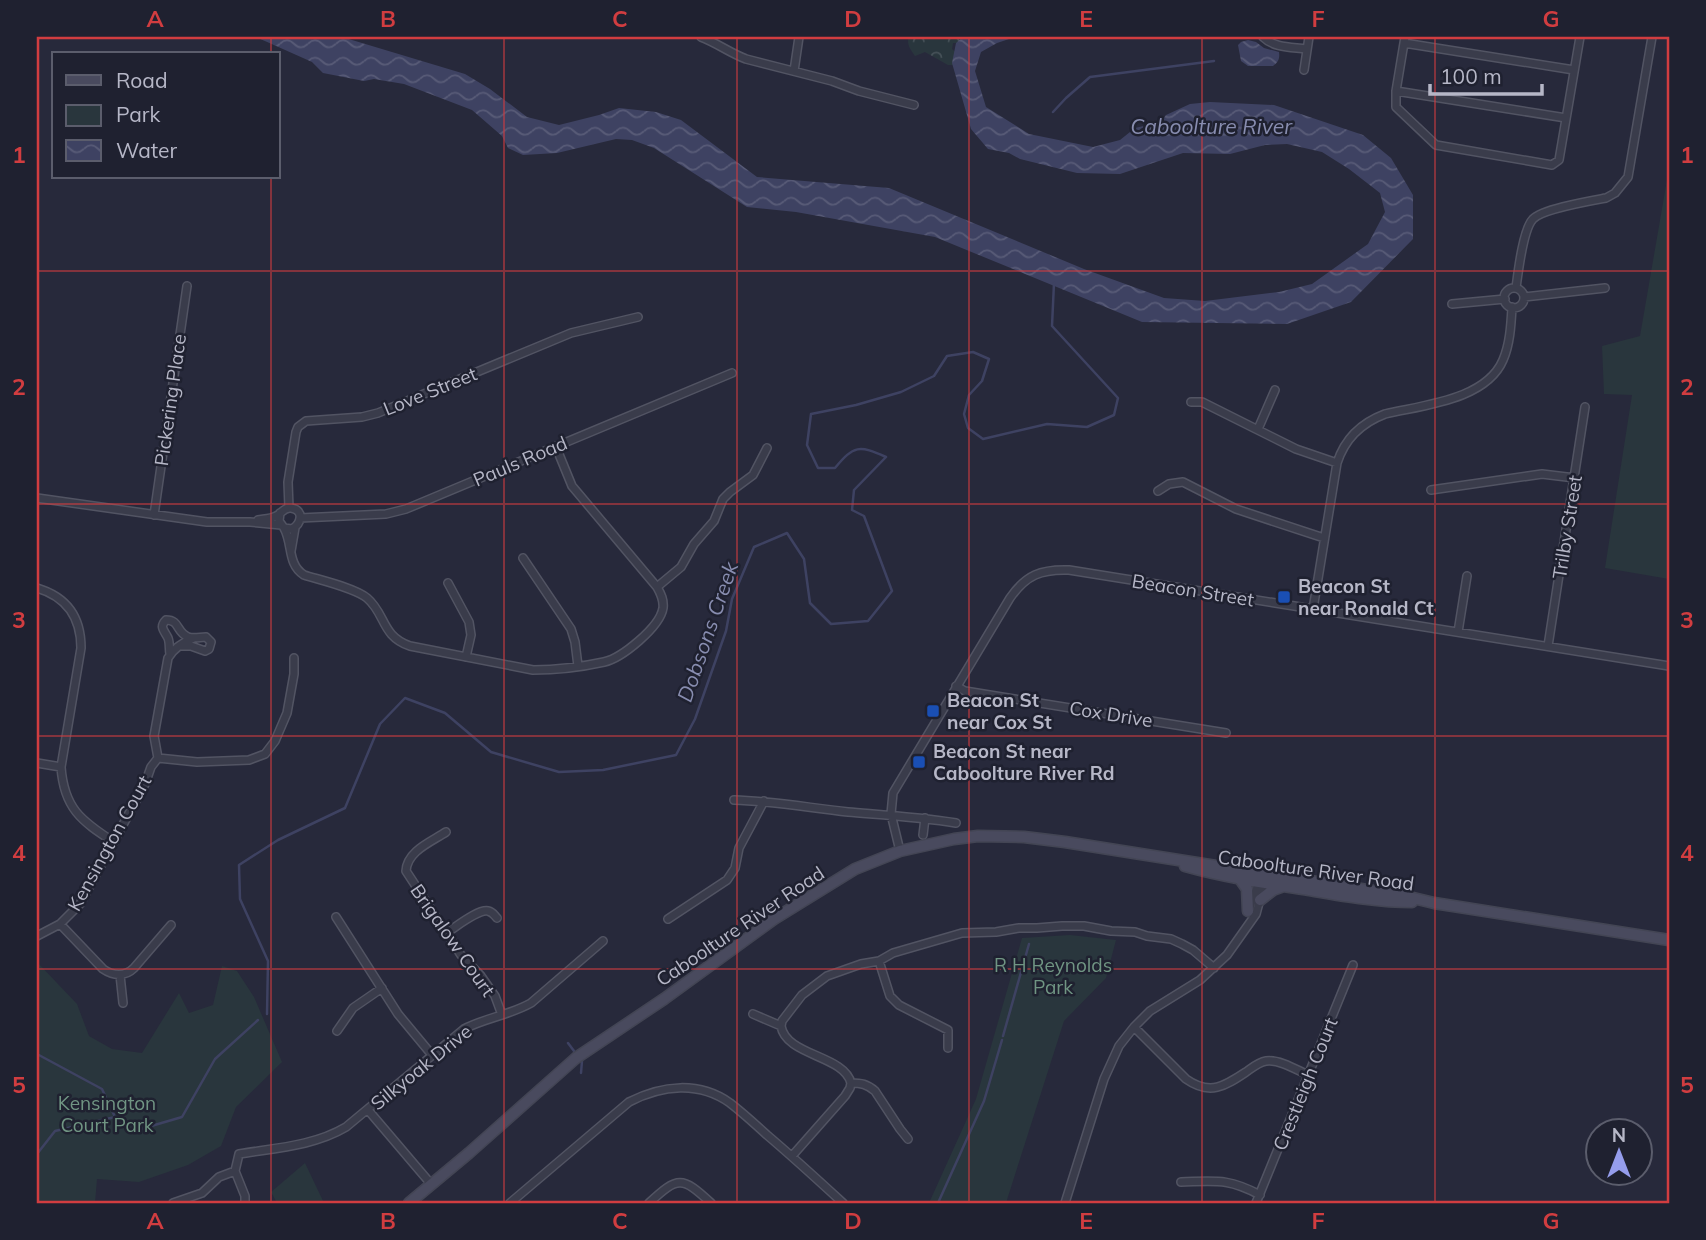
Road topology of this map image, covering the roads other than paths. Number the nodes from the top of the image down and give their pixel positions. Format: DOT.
graph roads {
  1 [pos="701,37"];
  2 [pos="799,37"];
  3 [pos="1264,37"];
  4 [pos="1308,37"];
  5 [pos="1580,37"];
  6 [pos="1652,37"];
  7 [pos="1404,40"];
  8 [pos="1307,49"];
  9 [pos="1304,70"];
  10 [pos="794,71"];
  11 [pos="1574,71"];
  12 [pos="1396,91"];
  13 [pos="914,106"];
  14 [pos="1566,118"];
  15 [pos="187,286"];
  16 [pos="1516,288"];
  17 [pos="1605,288"];
  18 [pos="1524,297"];
  19 [pos="1505,299"];
  20 [pos="1452,304"];
  21 [pos="1512,307"];
  22 [pos="638,317"];
  23 [pos="732,373"];
  24 [pos="1275,390"];
  25 [pos="1191,402"];
  26 [pos="1585,407"];
  27 [pos="1258,429"];
  28 [pos="556,447"];
  29 [pos="767,448"];
  30 [pos="1337,463"];
  31 [pos="1575,478"];
  32 [pos="1431,490"];
  33 [pos="1158,491"];
  34 [pos="37,498"];
  35 [pos="289,508"];
  36 [pos="280,513"];
  37 [pos="154,515"];
  38 [pos="300,518"];
  39 [pos="250,522"];
  40 [pos="282,526"];
  41 [pos="296,528"];
  42 [pos="1324,538"];
  43 [pos="291,551"];
  44 [pos="523,558"];
  45 [pos="1467,576"];
  46 [pos="447,583"];
  47 [pos="657,587"];
  48 [pos="37,588"];
  49 [pos="1313,610"];
  50 [pos="1458,632"];
  51 [pos="194,638"];
  52 [pos="179,646"];
  53 [pos="1548,646"];
  54 [pos="170,654"];
  55 [pos="466,657"];
  56 [pos="294,658"];
  57 [pos="579,666"];
  58 [pos="1669,666"];
  59 [pos="956,686"];
  60 [pos="1226,733"];
  61 [pos="158,758"];
  62 [pos="37,763"];
  63 [pos="61,767"];
  64 [pos="734,800"];
  65 [pos="764,801"];
  66 [pos="891,814"];
  67 [pos="925,818"];
  68 [pos="956,823"];
  69 [pos="446,832"];
  70 [pos="923,835"];
  71 [pos="114,842"];
  72 [pos="900,851"];
  73 [pos="1153,857"];
  74 [pos="1263,878"];
  75 [pos="1240,879"];
  76 [pos="1284,886"];
  77 [pos="1260,900"];
  78 [pos="1434,902"];
  79 [pos="1248,911"];
  80 [pos="336,917"];
  81 [pos="497,918"];
  82 [pos="668,919"];
  83 [pos="60,924"];
  84 [pos="171,925"];
  85 [pos="1245,928"];
  86 [pos="446,933"];
  87 [pos="37,936"];
  88 [pos="1669,940"];
  89 [pos="603,941"];
  90 [pos="878,961"];
  91 [pos="1353,965"];
  92 [pos="1214,968"];
  93 [pos="120,975"];
  94 [pos="382,988"];
  95 [pos="122,1003"];
  96 [pos="753,1014"];
  97 [pos="502,1015"];
  98 [pos="781,1026"];
  99 [pos="1133,1027"];
  100 [pos="337,1031"];
  101 [pos="948,1048"];
  102 [pos="432,1055"];
  103 [pos="1308,1075"];
  104 [pos="851,1083"];
  105 [pos="368,1110"];
  106 [pos="908,1139"];
  107 [pos="792,1156"];
  108 [pos="235,1171"];
  109 [pos="1181,1182"];
  110 [pos="431,1184"];
  111 [pos="1258,1199"];
  112 [pos="179,1203"];
  113 [pos="245,1203"];
  114 [pos="409,1203"];
  115 [pos="510,1203"];
  116 [pos="649,1203"];
  117 [pos="711,1203"];
  118 [pos="843,1203"];
  119 [pos="1065,1203"];
  1 -- 10 [label="street"];
  2 -- 10 [label="street"];
  3 -- 8 [label="street"];
  4 -- 8 [label="street"];
  5 -- 11 [label="street"];
  6 -- 16 [label="street"];
  7 -- 11 [label="street"];
  7 -- 12 [label="street"];
  8 -- 9 [label="street"];
  10 -- 13 [label="street"];
  11 -- 14 [label="street"];
  12 -- 14 [label="street"];
  12 -- 14 [label="street"];
  15 -- 37 [label="street, Pickering Place"];
  16 -- 18 [label="street"];
  16 -- 19 [label="street"];
  17 -- 18 [label="street"];
  18 -- 21 [label="street"];
  19 -- 20 [label="street"];
  19 -- 21 [label="street"];
  21 -- 30 [label="street"];
  22 -- 35 [label="street, Love Street"];
  23 -- 28 [label="street, Pauls Road"];
  24 -- 27 [label="street"];
  25 -- 27 [label="street"];
  26 -- 31 [label="street, Trilby Street"];
  27 -- 30 [label="street"];
  28 -- 38 [label="street, Pauls Road"];
  28 -- 47 [label="street"];
  29 -- 47 [label="street"];
  30 -- 42 [label="street"];
  31 -- 32 [label="street"];
  31 -- 53 [label="street, Trilby Street"];
  33 -- 42 [label="street"];
  34 -- 37 [label="street"];
  35 -- 36 [label="street"];
  35 -- 38 [label="street"];
  36 -- 39 [label="street"];
  36 -- 40 [label="street"];
  37 -- 39 [label="street"];
  38 -- 41 [label="street"];
  39 -- 40 [label="street"];
  40 -- 41 [label="street"];
  40 -- 43 [label="street"];
  41 -- 43 [label="street"];
  42 -- 49 [label="street"];
  43 -- 55 [label="street"];
  44 -- 57 [label="street"];
  45 -- 50 [label="street"];
  46 -- 55 [label="street"];
  47 -- 57 [label="street"];
  48 -- 63 [label="street"];
  49 -- 50 [label="street, Beacon Street"];
  49 -- 59 [label="street, Beacon Street"];
  50 -- 53 [label="street, Beacon Street"];
  51 -- 52 [label="street"];
  51 -- 52 [label="street, Kensington Court"];
  51 -- 54 [label="street, Kensington Court"];
  52 -- 54 [label="street"];
  53 -- 58 [label="street, Beacon Street"];
  54 -- 61 [label="street, Kensington Court"];
  55 -- 57 [label="street"];
  56 -- 61 [label="street"];
  59 -- 60 [label="street, Cox Drive"];
  59 -- 66 [label="street, Beacon Street"];
  61 -- 71 [label="street, Kensington Court"];
  62 -- 63 [label="street"];
  63 -- 71 [label="street"];
  64 -- 65 [label="street"];
  65 -- 66 [label="street"];
  65 -- 82 [label="street"];
  66 -- 67 [label="street"];
  66 -- 72 [label="street, Beacon Street"];
  67 -- 68 [label="street"];
  67 -- 70 [label="street"];
  69 -- 86 [label="street, Brigalow Court"];
  71 -- 83 [label="street, Kensington Court"];
  72 -- 73 [label="main road, Caboolture River Road"];
  72 -- 110 [label="main road, Caboolture River Road"];
  73 -- 74 [label="main road, Caboolture River Road"];
  73 -- 75 [label="main road, Caboolture River Road"];
  74 -- 75 [label="main road, Caboolture River Road"];
  74 -- 76 [label="main road, Caboolture River Road"];
  74 -- 77 [label="street"];
  74 -- 78 [label="main road, Caboolture River Road"];
  74 -- 79 [label="street"];
  75 -- 79 [label="main road"];
  76 -- 77 [label="main road"];
  76 -- 78 [label="main road, Caboolture River Road"];
  77 -- 85 [label="street"];
  78 -- 88 [label="main road, Caboolture River Road"];
  79 -- 85 [label="street"];
  80 -- 94 [label="street"];
  81 -- 86 [label="street"];
  83 -- 87 [label="street, Kensington Court"];
  83 -- 93 [label="street"];
  84 -- 93 [label="street"];
  85 -- 92 [label="street"];
  86 -- 97 [label="street, Brigalow Court"];
  89 -- 97 [label="street, Silkyoak Drive"];
  90 -- 92 [label="street"];
  90 -- 98 [label="street"];
  90 -- 101 [label="street"];
  91 -- 103 [label="street, Crestleigh Court"];
  92 -- 99 [label="street"];
  93 -- 95 [label="street"];
  94 -- 100 [label="street"];
  94 -- 102 [label="street"];
  96 -- 98 [label="street"];
  97 -- 102 [label="street, Silkyoak Drive"];
  98 -- 104 [label="street"];
  99 -- 103 [label="street"];
  99 -- 119 [label="street"];
  102 -- 105 [label="street, Silkyoak Drive"];
  103 -- 111 [label="street, Crestleigh Court"];
  104 -- 106 [label="street"];
  104 -- 107 [label="street"];
  105 -- 108 [label="street, Silkyoak Drive"];
  105 -- 110 [label="street"];
  107 -- 115 [label="street"];
  107 -- 118 [label="street"];
  108 -- 112 [label="street"];
  108 -- 113 [label="street"];
  109 -- 111 [label="street"];
  110 -- 114 [label="main road, Caboolture River Road"];
  116 -- 117 [label="street"];
}
